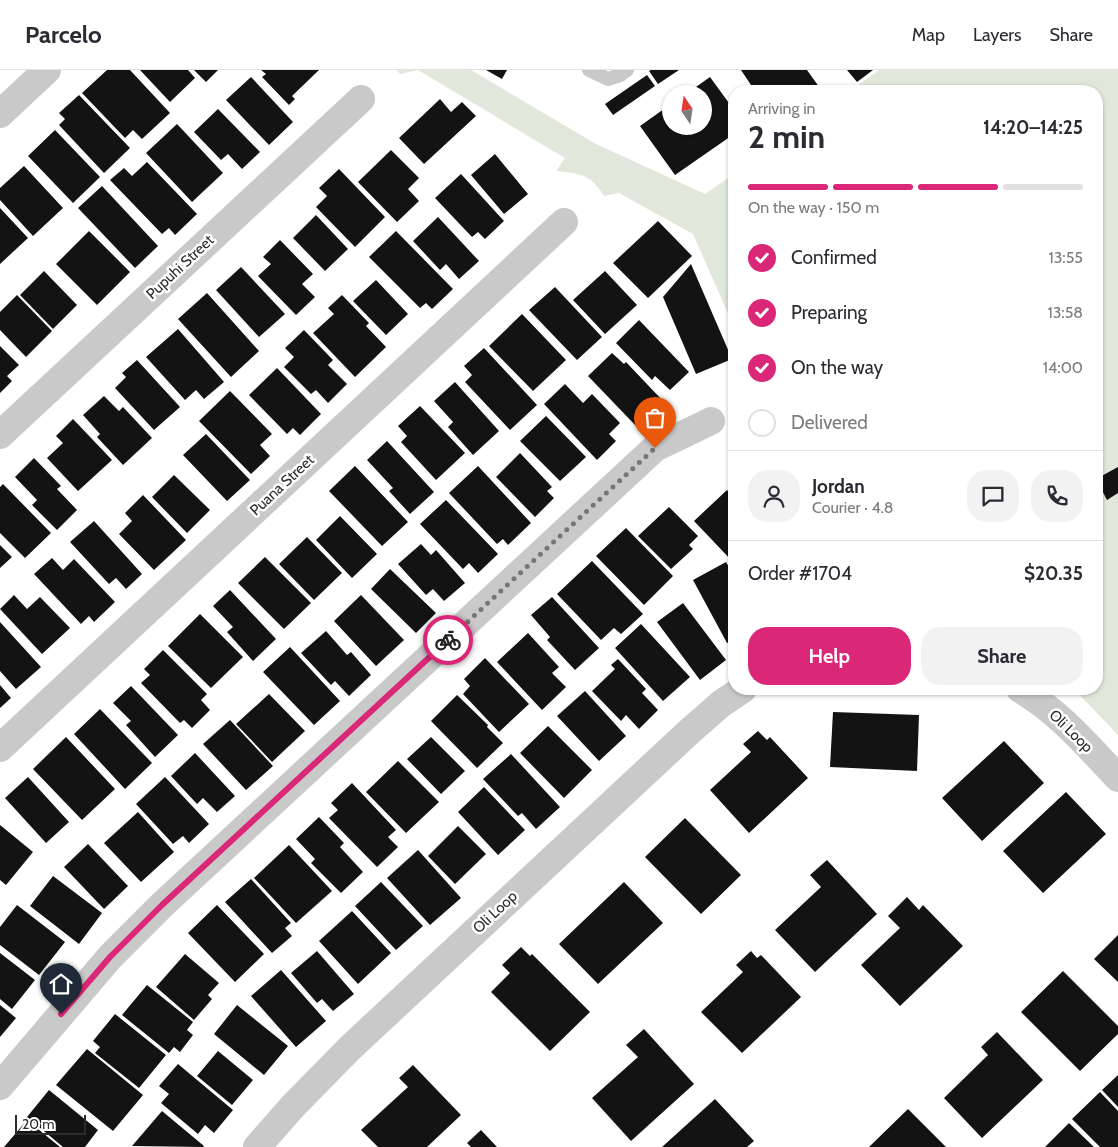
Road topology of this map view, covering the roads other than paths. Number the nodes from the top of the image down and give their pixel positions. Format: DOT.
graph roads {
  1 [pos="47,70"];
  2 [pos="589,70"];
  3 [pos="627,70"];
  4 [pos="361,100"];
  5 [pos="0,114"];
  6 [pos="564,222"];
  7 [pos="712,421"];
  8 [pos="0,435"];
  9 [pos="735,695"];
  10 [pos="1031,695"];
  11 [pos="0,748"];
  12 [pos="1118,778"];
  13 [pos="0,1086"];
  14 [pos="257,1147"];
  1 -- 5 [label="street"];
  2 -- 3 [label="lane"];
  4 -- 8 [label="street, Pupuhi Street"];
  6 -- 11 [label="street, Puana Street"];
  7 -- 13 [label="street"];
  9 -- 14 [label="street, Oli Loop"];
  10 -- 12 [label="street, Oli Loop"];
}
